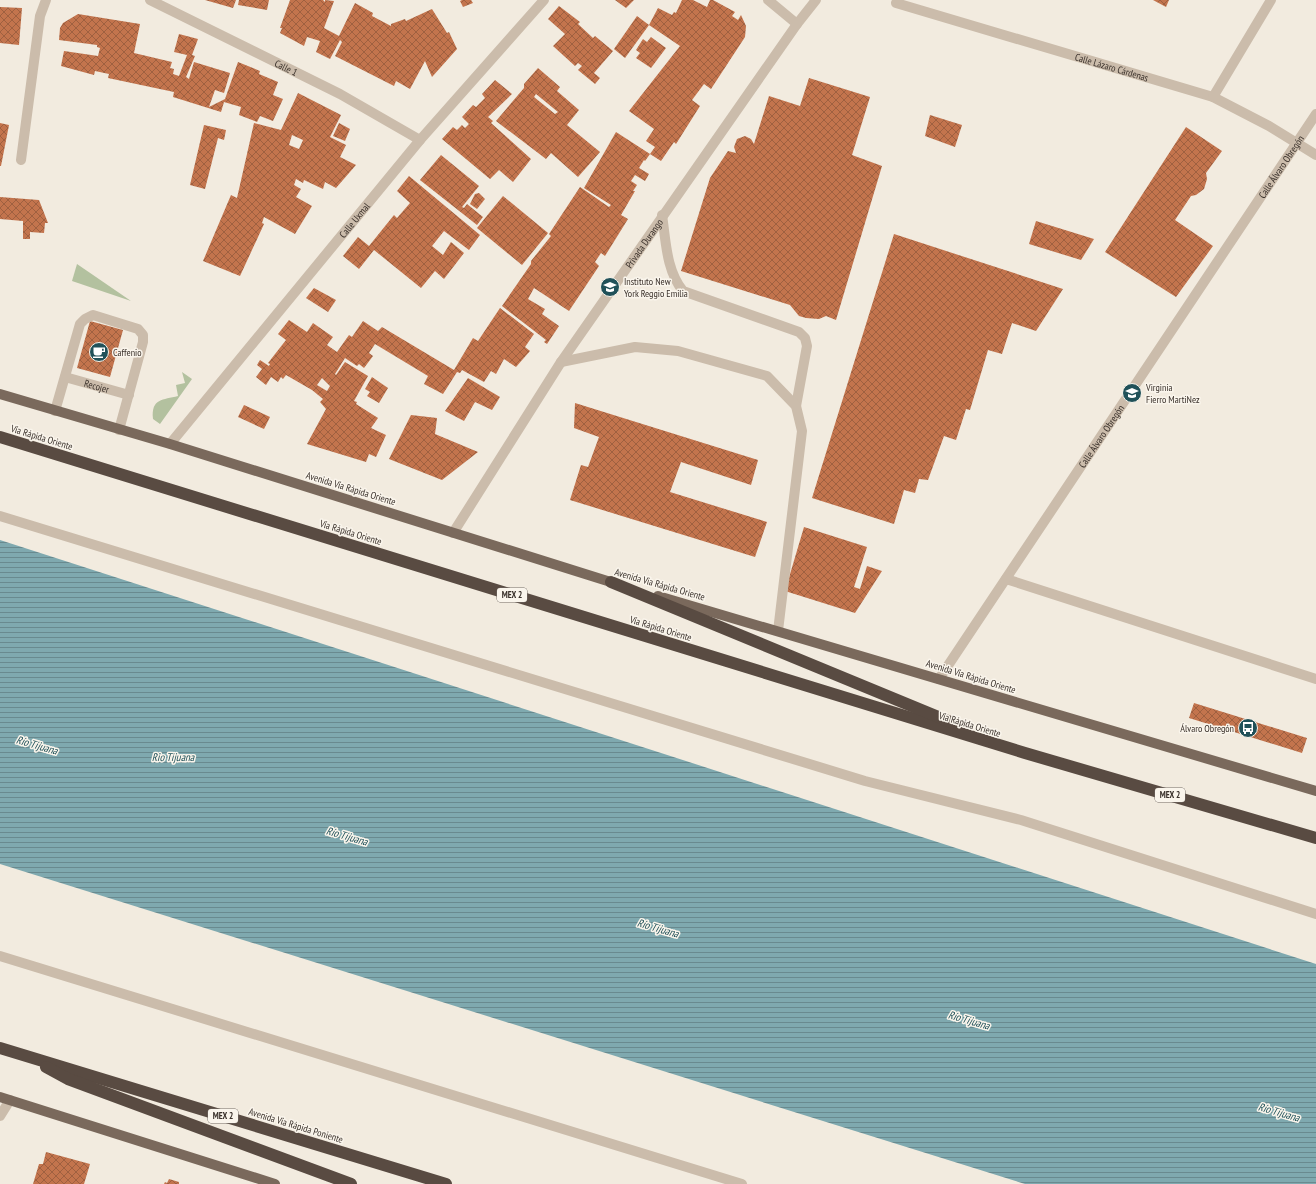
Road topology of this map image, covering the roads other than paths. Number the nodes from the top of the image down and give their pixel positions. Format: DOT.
graph roads {
  1 [pos="46,0"];
  2 [pos="150,0"];
  3 [pos="544,0"];
  4 [pos="768,0"];
  5 [pos="816,0"];
  6 [pos="1272,0"];
  7 [pos="896,3"];
  8 [pos="797,24"];
  9 [pos="1213,97"];
  10 [pos="1316,114"];
  11 [pos="420,140"];
  12 [pos="1297,143"];
  13 [pos="1316,156"];
  14 [pos="21,160"];
  15 [pos="662,215"];
  16 [pos="561,362"];
  17 [pos="65,377"];
  18 [pos="0,394"];
  19 [pos="129,395"];
  20 [pos="796,406"];
  21 [pos="55,411"];
  22 [pos="119,430"];
  23 [pos="0,437"];
  24 [pos="170,444"];
  25 [pos="0,516"];
  26 [pos="454,533"];
  27 [pos="1006,579"];
  28 [pos="611,582"];
  29 [pos="778,631"];
  30 [pos="939,679"];
  31 [pos="1316,679"];
  32 [pos="1025,753"];
  33 [pos="1316,791"];
  34 [pos="1316,838"];
  35 [pos="1316,914"];
  36 [pos="0,956"];
  37 [pos="0,1048"];
  38 [pos="30,1057"];
  39 [pos="0,1097"];
  40 [pos="10,1100"];
  41 [pos="0,1116"];
  42 [pos="275,1184"];
  43 [pos="351,1184"];
  44 [pos="446,1184"];
  45 [pos="742,1184"];
  1 -- 14 [label="street"];
  2 -- 11 [label="street, Calle 1"];
  3 -- 11 [label="street, Calle Uxmal"];
  4 -- 8 [label="street"];
  5 -- 8 [label="street, Privada Durango"];
  6 -- 9 [label="street"];
  7 -- 9 [label="street, Calle Lázaro Cárdenas"];
  8 -- 15 [label="street, Privada Durango"];
  9 -- 12 [label="street, Calle Lázaro Cárdenas"];
  10 -- 12 [label="street, Calle Álvaro Obregón"];
  11 -- 24 [label="street, Calle Uxmal"];
  12 -- 13 [label="street, Calle Lázaro Cárdenas"];
  12 -- 27 [label="street, Calle Álvaro Obregón"];
  15 -- 16 [label="street, Privada Durango"];
  15 -- 20 [label="street"];
  16 -- 20 [label="street"];
  16 -- 26 [label="street, Privada Durango"];
  17 -- 19 [label="street, Recojer"];
  17 -- 19 [label="street"];
  17 -- 21 [label="street"];
  18 -- 21 [label="main road, Avenida Vía Rápida Oriente"];
  19 -- 22 [label="street"];
  20 -- 29 [label="street"];
  21 -- 22 [label="main road, Avenida Vía Rápida Oriente"];
  22 -- 24 [label="main road, Avenida Vía Rápida Oriente"];
  23 -- 32 [label="highway, Vía Rápida Oriente / MEX 2"];
  24 -- 26 [label="main road, Avenida Vía Rápida Oriente"];
  25 -- 35 [label="street"];
  26 -- 28 [label="main road, Avenida Vía Rápida Oriente"];
  27 -- 30 [label="street, Calle Álvaro Obregón"];
  27 -- 31 [label="street"];
  28 -- 29 [label="main road, Avenida Vía Rápida Oriente"];
  28 -- 32 [label="highway"];
  29 -- 30 [label="main road, Avenida Vía Rápida Oriente"];
  30 -- 33 [label="main road, Avenida Vía Rápida Oriente"];
  32 -- 34 [label="highway, Vía Rápida Oriente / MEX 2"];
  36 -- 45 [label="street"];
  37 -- 38 [label="highway, Avenida Vía Rápida Poniente / MEX 2"];
  38 -- 43 [label="highway"];
  38 -- 44 [label="highway, Avenida Vía Rápida Poniente / MEX 2"];
  39 -- 40 [label="main road"];
  40 -- 41 [label="street"];
  40 -- 42 [label="main road"];
}
